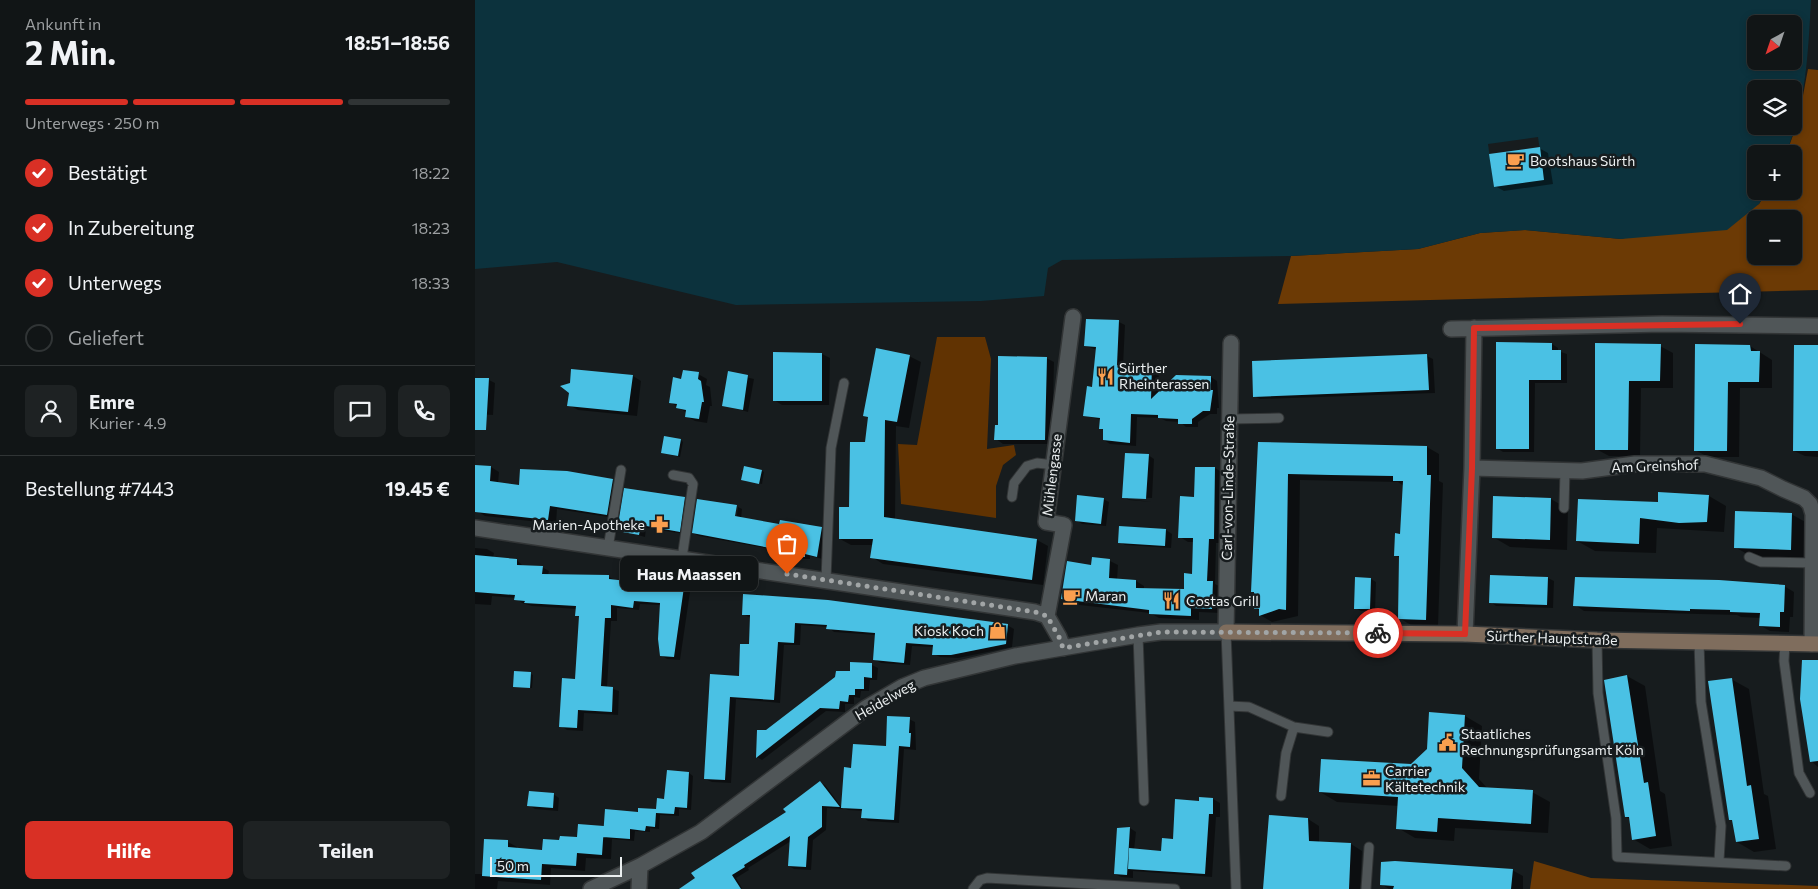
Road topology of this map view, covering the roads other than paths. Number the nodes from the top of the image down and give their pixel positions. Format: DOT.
graph roads {
  1 [pos="1073,317"];
  2 [pos="1818,326"];
  3 [pos="1474,328"];
  4 [pos="1451,329"];
  5 [pos="1231,343"];
  6 [pos="844,384"];
  7 [pos="1279,418"];
  8 [pos="1229,419"];
  9 [pos="1053,465"];
  10 [pos="1472,468"];
  11 [pos="621,470"];
  12 [pos="1565,470"];
  13 [pos="673,475"];
  14 [pos="1012,497"];
  15 [pos="1564,508"];
  16 [pos="1815,527"];
  17 [pos="475,528"];
  18 [pos="608,548"];
  19 [pos="1749,557"];
  20 [pos="682,558"];
  21 [pos="1813,563"];
  22 [pos="826,580"];
  23 [pos="1047,616"];
  24 [pos="1226,632"];
  25 [pos="1465,634"];
  26 [pos="1138,635"];
  27 [pos="1597,640"];
  28 [pos="1699,642"];
  29 [pos="1785,643"];
  30 [pos="1815,644"];
  31 [pos="1063,648"];
  32 [pos="1229,706"];
  33 [pos="1294,727"];
  34 [pos="1328,732"];
  35 [pos="1810,793"];
  36 [pos="1281,796"];
  37 [pos="1144,801"];
  38 [pos="1369,847"];
  39 [pos="1719,860"];
  40 [pos="640,866"];
  41 [pos="1786,866"];
  42 [pos="591,889"];
  43 [pos="639,889"];
  44 [pos="973,889"];
  45 [pos="1175,889"];
  46 [pos="1236,889"];
  47 [pos="1366,889"];
  1 -- 9 [label="street, Mühlengasse"];
  2 -- 3 [label="street"];
  3 -- 4 [label="street"];
  3 -- 10 [label="street"];
  5 -- 8 [label="street, Carl-von-Linde-Straße"];
  6 -- 22 [label="lane"];
  7 -- 8 [label="lane"];
  8 -- 24 [label="street, Carl-von-Linde-Straße"];
  9 -- 14 [label="lane"];
  9 -- 23 [label="street, Mühlengasse"];
  10 -- 12 [label="street, Am Greinshof"];
  10 -- 25 [label="street"];
  11 -- 18 [label="lane"];
  12 -- 15 [label="lane"];
  12 -- 16 [label="street, Am Greinshof"];
  13 -- 20 [label="lane"];
  16 -- 21 [label="street, Am Greinshof"];
  17 -- 18 [label="street"];
  18 -- 20 [label="street"];
  19 -- 21 [label="lane"];
  20 -- 22 [label="street"];
  21 -- 30 [label="street, Am Greinshof"];
  22 -- 23 [label="street"];
  23 -- 31 [label="street"];
  24 -- 25 [label="street, Sürther Hauptstraße"];
  24 -- 26 [label="street, Heidelweg"];
  24 -- 32 [label="lane"];
  25 -- 27 [label="street, Sürther Hauptstraße"];
  26 -- 31 [label="street, Heidelweg"];
  26 -- 37 [label="lane"];
  27 -- 28 [label="street, Sürther Hauptstraße"];
  27 -- 39 [label="lane"];
  28 -- 29 [label="street, Sürther Hauptstraße"];
  28 -- 39 [label="lane"];
  29 -- 30 [label="street, Sürther Hauptstraße"];
  29 -- 35 [label="lane"];
  31 -- 40 [label="street, Heidelweg"];
  32 -- 33 [label="lane"];
  32 -- 46 [label="lane"];
  33 -- 34 [label="lane"];
  33 -- 36 [label="lane"];
  38 -- 47 [label="lane"];
  39 -- 41 [label="lane"];
  40 -- 42 [label="street, Heidelweg"];
  40 -- 43 [label="street"];
  44 -- 45 [label="lane"];
}
